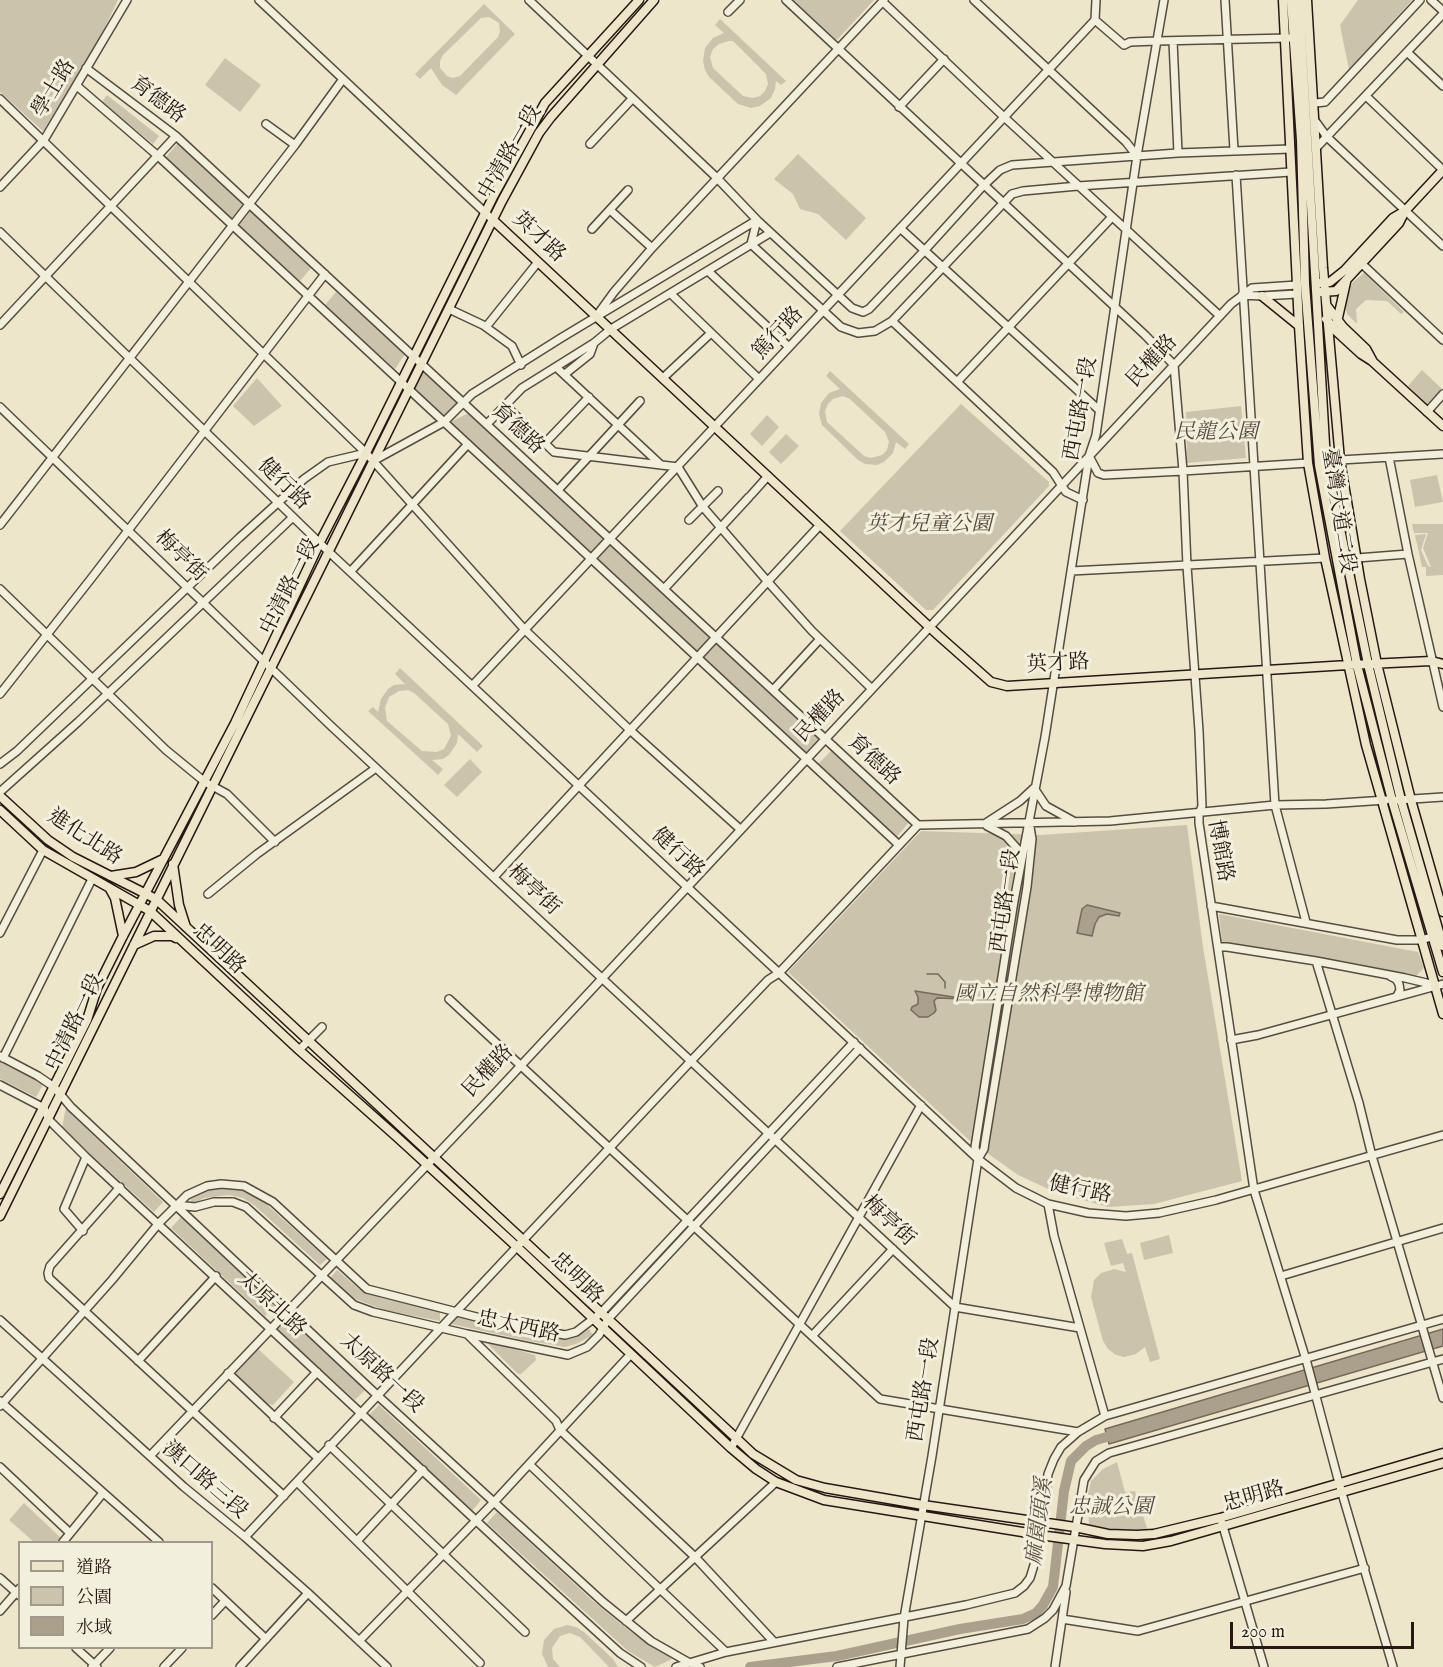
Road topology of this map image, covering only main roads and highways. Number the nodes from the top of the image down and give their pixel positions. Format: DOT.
graph roads {
  1 [pos="639,0"];
  2 [pos="654,0"];
  3 [pos="1283,0"];
  4 [pos="1291,0"];
  5 [pos="1299,0"];
  6 [pos="1307,0"];
  7 [pos="1297,38"];
  8 [pos="1443,170"];
  9 [pos="1405,211"];
  10 [pos="493,220"];
  11 [pos="1319,265"];
  12 [pos="1346,274"];
  13 [pos="1321,287"];
  14 [pos="1301,289"];
  15 [pos="1262,296"];
  16 [pos="1322,307"];
  17 [pos="1327,319"];
  18 [pos="1336,324"];
  19 [pos="1299,326"];
  20 [pos="1329,351"];
  21 [pos="1443,426"];
  22 [pos="1443,656"];
  23 [pos="1431,661"];
  24 [pos="1372,664"];
  25 [pos="1443,664"];
  26 [pos="267,665"];
  27 [pos="1352,665"];
  28 [pos="209,784"];
  29 [pos="0,794"];
  30 [pos="1396,800"];
  31 [pos="0,810"];
  32 [pos="161,860"];
  33 [pos="173,864"];
  34 [pos="109,876"];
  35 [pos="110,889"];
  36 [pos="144,893"];
  37 [pos="156,899"];
  38 [pos="138,905"];
  39 [pos="150,911"];
  40 [pos="1443,912"];
  41 [pos="186,927"];
  42 [pos="1439,935"];
  43 [pos="123,936"];
  44 [pos="185,944"];
  45 [pos="134,945"];
  46 [pos="1443,946"];
  47 [pos="1443,972"];
  48 [pos="1439,985"];
  49 [pos="1443,1014"];
  50 [pos="0,1194"];
  51 [pos="0,1216"];
  52 [pos="520,1244"];
  53 [pos="1443,1453"];
  54 [pos="1443,1463"];
  55 [pos="1341,1488"];
  56 [pos="1221,1522"];
  1 -- 26 [label="main road, 中清路一段"];
  2 -- 10 [label="main road, 中清路一段"];
  3 -- 7 [label="main road, 臺灣大道二段"];
  4 -- 7 [label="main road, 臺灣大道二段"];
  5 -- 7 [label="main road, 臺灣大道二段"];
  6 -- 7 [label="main road, 臺灣大道二段"];
  7 -- 11 [label="main road, 臺灣大道二段"];
  7 -- 11 [label="main road, 臺灣大道二段"];
  7 -- 14 [label="main road, 臺灣大道二段"];
  7 -- 14 [label="main road, 臺灣大道二段"];
  8 -- 9 [label="main road, 民權路"];
  9 -- 12 [label="main road, 民權路"];
  9 -- 12 [label="main road, 民權路"];
  10 -- 26 [label="main road, 中清路一段"];
  10 -- 27 [label="main road, 英才路"];
  11 -- 12 [label="main road"];
  11 -- 13 [label="main road, 臺灣大道二段"];
  12 -- 13 [label="main road, 民權路"];
  12 -- 18 [label="main road"];
  13 -- 14 [label="main road, 民權路"];
  13 -- 16 [label="main road, 臺灣大道二段"];
  14 -- 16 [label="main road"];
  14 -- 19 [label="main road, 臺灣大道二段"];
  14 -- 27 [label="main road, 臺灣大道二段"];
  15 -- 19 [label="main road"];
  16 -- 17 [label="main road, 臺灣大道二段"];
  16 -- 18 [label="main road"];
  16 -- 24 [label="main road, 臺灣大道二段"];
  17 -- 18 [label="main road"];
  17 -- 20 [label="main road, 臺灣大道二段"];
  18 -- 20 [label="main road"];
  18 -- 21 [label="main road"];
  19 -- 27 [label="main road, 臺灣大道二段"];
  20 -- 24 [label="main road, 臺灣大道二段"];
  22 -- 23 [label="main road, 英才路"];
  23 -- 24 [label="main road, 英才路"];
  23 -- 25 [label="main road, 英才路"];
  24 -- 27 [label="main road, 英才路"];
  24 -- 30 [label="main road, 臺灣大道二段"];
  24 -- 40 [label="main road, 臺灣大道二段"];
  26 -- 28 [label="main road, 中清路一段"];
  27 -- 30 [label="main road, 臺灣大道二段"];
  27 -- 48 [label="main road, 臺灣大道二段"];
  28 -- 32 [label="main road, 中清路一段"];
  28 -- 33 [label="main road, 中清路一段"];
  29 -- 34 [label="main road, 進化北路"];
  30 -- 42 [label="main road, 臺灣大道二段"];
  31 -- 35 [label="main road, 進化北路"];
  32 -- 34 [label="main road"];
  32 -- 36 [label="main road, 中清路一段"];
  33 -- 37 [label="main road, 中清路一段"];
  33 -- 41 [label="main road"];
  34 -- 36 [label="main road, 進化北路"];
  35 -- 38 [label="main road, 進化北路"];
  35 -- 43 [label="main road"];
  36 -- 37 [label="main road, 進化北路"];
  36 -- 38 [label="main road, 中清路一段"];
  37 -- 39 [label="main road, 中清路一段"];
  37 -- 41 [label="main road, 忠明路"];
  38 -- 39 [label="main road, 進化北路"];
  38 -- 43 [label="main road, 中清路一段"];
  39 -- 44 [label="main road, 忠明路"];
  39 -- 45 [label="main road, 中清路一段"];
  41 -- 52 [label="main road, 忠明路"];
  42 -- 46 [label="main road, 臺灣大道二段"];
  42 -- 47 [label="main road, 臺灣大道二段"];
  43 -- 50 [label="main road, 中清路一段"];
  44 -- 45 [label="main road"];
  44 -- 52 [label="main road, 忠明路"];
  45 -- 51 [label="main road, 中清路一段"];
  48 -- 49 [label="main road, 臺灣大道二段"];
  52 -- 56 [label="main road, 忠明路"];
  52 -- 56 [label="main road, 忠明路"];
  53 -- 55 [label="main road, 忠明路"];
  54 -- 55 [label="main road, 忠明路"];
  55 -- 56 [label="main road, 忠明路"];
}
